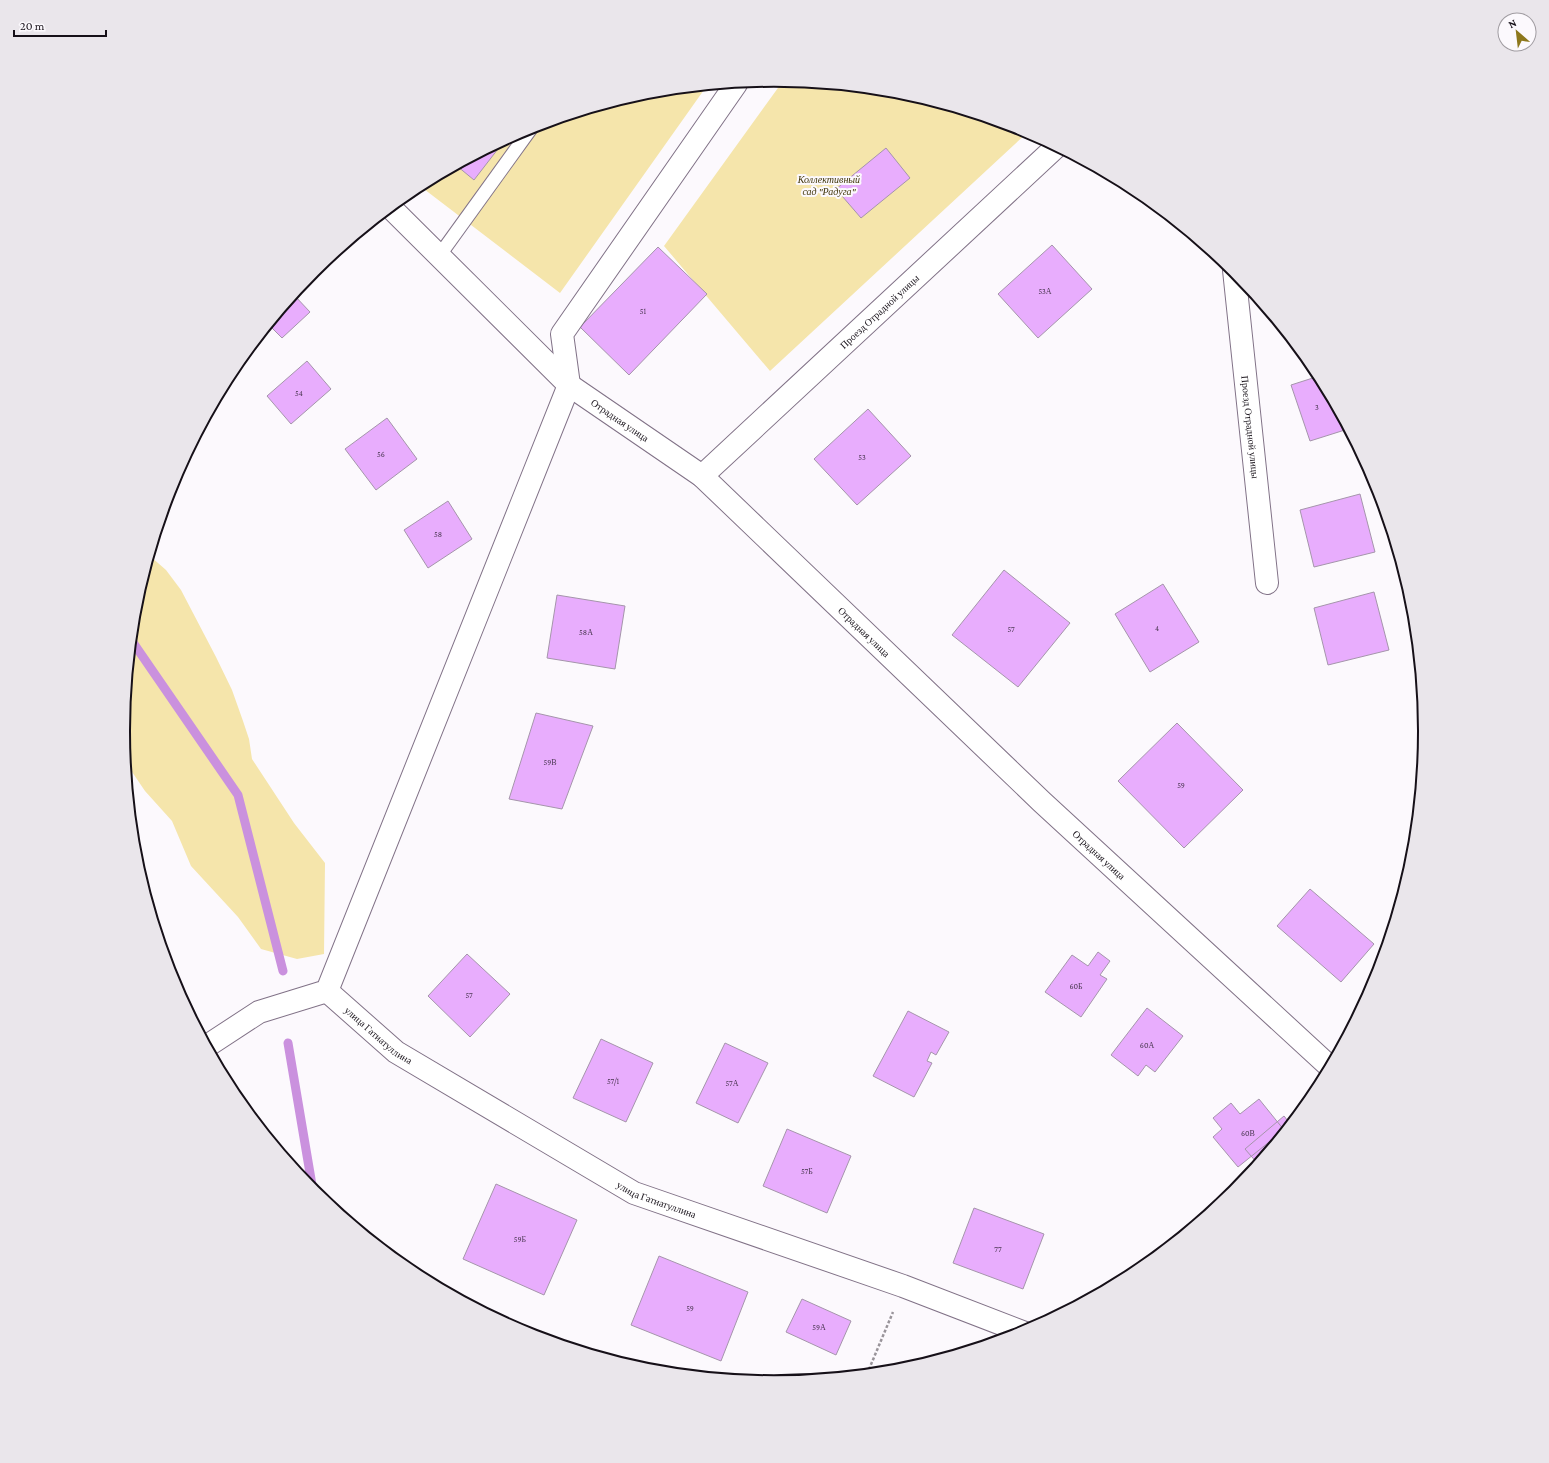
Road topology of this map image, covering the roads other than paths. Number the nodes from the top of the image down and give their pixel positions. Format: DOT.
graph roads {
  1 [pos="733,88"];
  2 [pos="524,138"];
  3 [pos="1053,150"];
  4 [pos="394,211"];
  5 [pos="439,256"];
  6 [pos="1235,282"];
  7 [pos="569,385"];
  8 [pos="702,476"];
  9 [pos="1267,583"];
  10 [pos="327,991"];
  11 [pos="210,1044"];
  12 [pos="1327,1064"];
  13 [pos="1015,1329"];
  1 -- 7 [label="street"];
  2 -- 5 [label="lane"];
  3 -- 8 [label="street, Проезд Отрадной улицы"];
  4 -- 5 [label="street, Отрадная улица"];
  5 -- 7 [label="street, Отрадная улица"];
  6 -- 9 [label="street, Проезд Отрадной улицы"];
  7 -- 8 [label="street, Отрадная улица"];
  7 -- 10 [label="street"];
  8 -- 12 [label="street, Отрадная улица"];
  10 -- 11 [label="street"];
  10 -- 13 [label="street, улица Гатиатуллина"];
}
